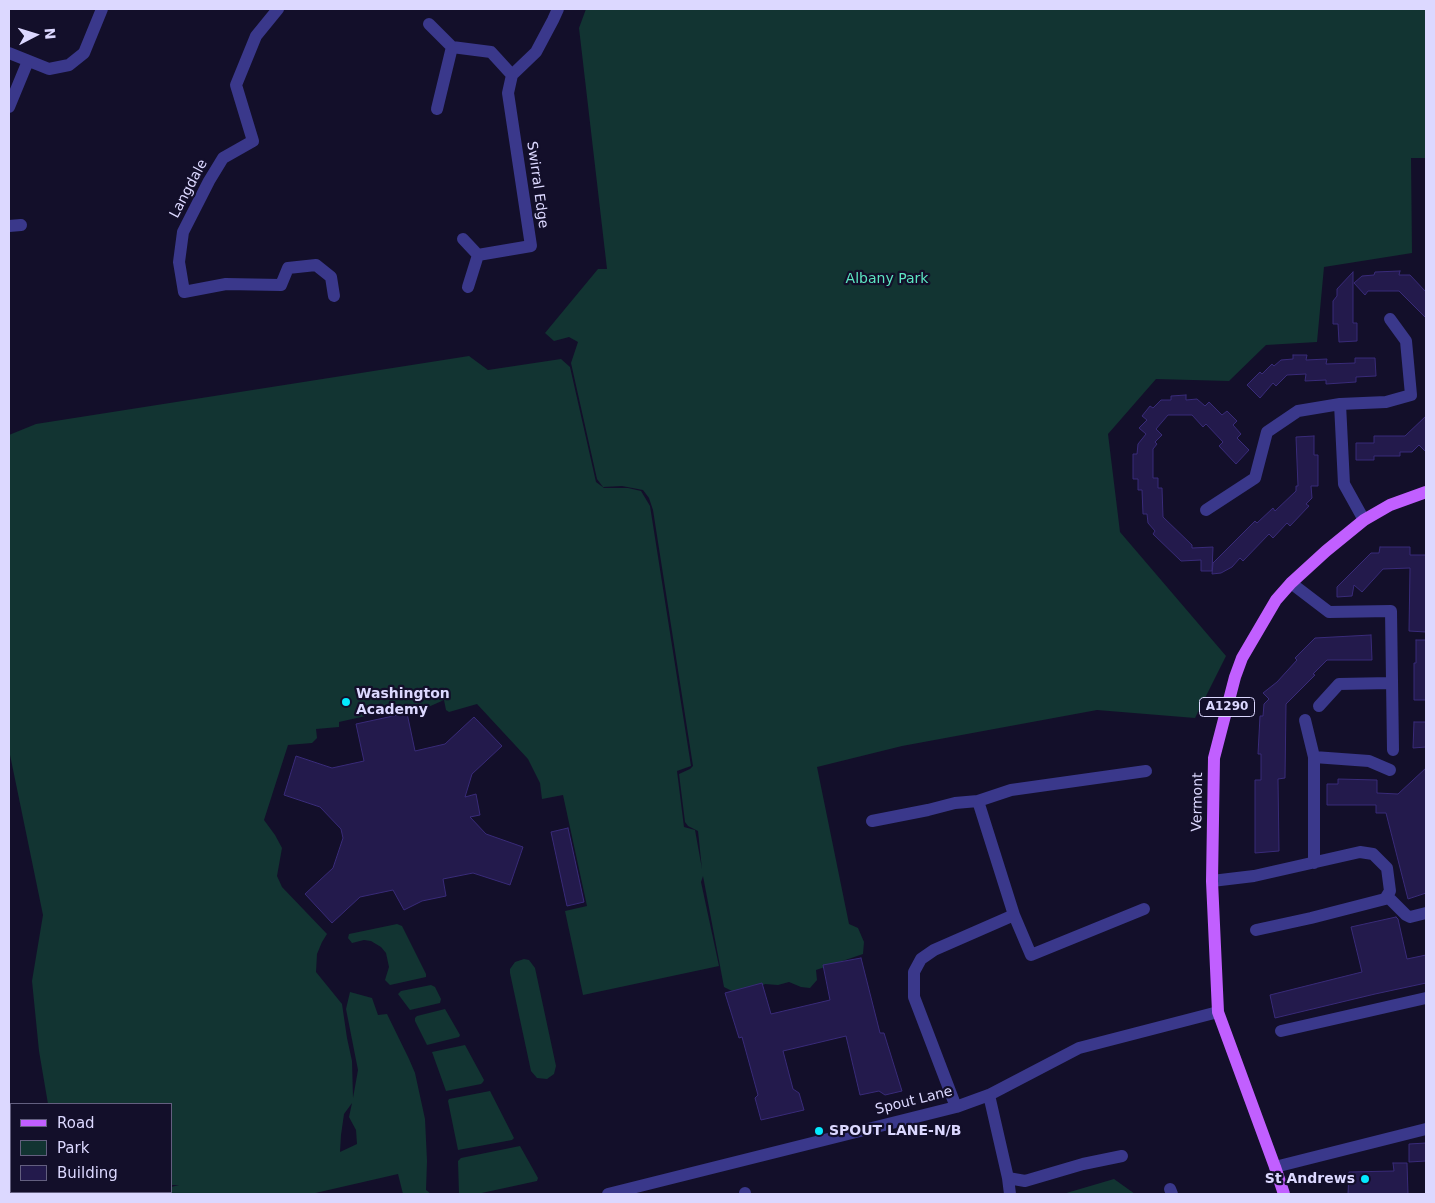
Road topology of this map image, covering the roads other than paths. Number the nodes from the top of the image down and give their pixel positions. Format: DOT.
graph roads {
  1 [pos="102,9"];
  2 [pos="278,9"];
  3 [pos="558,9"];
  4 [pos="429,24"];
  5 [pos="452,47"];
  6 [pos="9,54"];
  7 [pos="28,61"];
  8 [pos="512,74"];
  9 [pos="9,107"];
  10 [pos="438,109"];
  11 [pos="463,239"];
  12 [pos="478,254"];
  13 [pos="468,287"];
  14 [pos="334,296"];
  15 [pos="1390,319"];
  16 [pos="1340,404"];
  17 [pos="1426,492"];
  18 [pos="1206,510"];
  19 [pos="1364,520"];
  20 [pos="1291,583"];
  21 [pos="1391,682"];
  22 [pos="1319,706"];
  23 [pos="1305,720"];
  24 [pos="1393,750"];
  25 [pos="1314,757"];
  26 [pos="1390,770"];
  27 [pos="1146,771"];
  28 [pos="978,801"];
  29 [pos="872,821"];
  30 [pos="1314,863"];
  31 [pos="1212,881"];
  32 [pos="1387,896"];
  33 [pos="1144,909"];
  34 [pos="1426,913"];
  35 [pos="1014,916"];
  36 [pos="1256,930"];
  37 [pos="1426,998"];
  38 [pos="1218,1012"];
  39 [pos="1281,1031"];
  40 [pos="989,1095"];
  41 [pos="956,1106"];
  42 [pos="1426,1129"];
  43 [pos="1122,1156"];
  44 [pos="1276,1167"];
  45 [pos="1008,1178"];
  46 [pos="608,1194"];
  47 [pos="1010,1194"];
  48 [pos="1284,1194"];
  1 -- 7 [label="street"];
  2 -- 14 [label="street, Langdale"];
  3 -- 8 [label="street"];
  4 -- 5 [label="street"];
  5 -- 8 [label="street"];
  5 -- 10 [label="street"];
  6 -- 7 [label="street"];
  7 -- 9 [label="street"];
  8 -- 12 [label="street, Swirral Edge"];
  11 -- 12 [label="street"];
  12 -- 13 [label="street"];
  15 -- 16 [label="street"];
  16 -- 18 [label="street"];
  16 -- 19 [label="street"];
  17 -- 19 [label="main road, Vermont / A1290"];
  19 -- 20 [label="main road, Vermont / A1290"];
  20 -- 21 [label="street"];
  20 -- 31 [label="main road, Vermont / A1290"];
  21 -- 22 [label="street"];
  21 -- 24 [label="street"];
  23 -- 25 [label="street"];
  25 -- 26 [label="street"];
  25 -- 30 [label="street"];
  27 -- 28 [label="street"];
  28 -- 29 [label="street"];
  28 -- 35 [label="street"];
  30 -- 31 [label="street"];
  30 -- 32 [label="street"];
  31 -- 38 [label="main road, Vermont / A1290"];
  32 -- 34 [label="street"];
  32 -- 36 [label="street"];
  33 -- 35 [label="street"];
  35 -- 41 [label="street"];
  37 -- 39 [label="street"];
  38 -- 40 [label="street, Spout Lane"];
  38 -- 44 [label="main road, Vermont / A1290"];
  40 -- 41 [label="street, Spout Lane"];
  40 -- 45 [label="street"];
  41 -- 46 [label="street, Spout Lane"];
  42 -- 44 [label="street"];
  43 -- 45 [label="street"];
  44 -- 48 [label="main road, Vermont / A1290"];
  45 -- 47 [label="street"];
}
